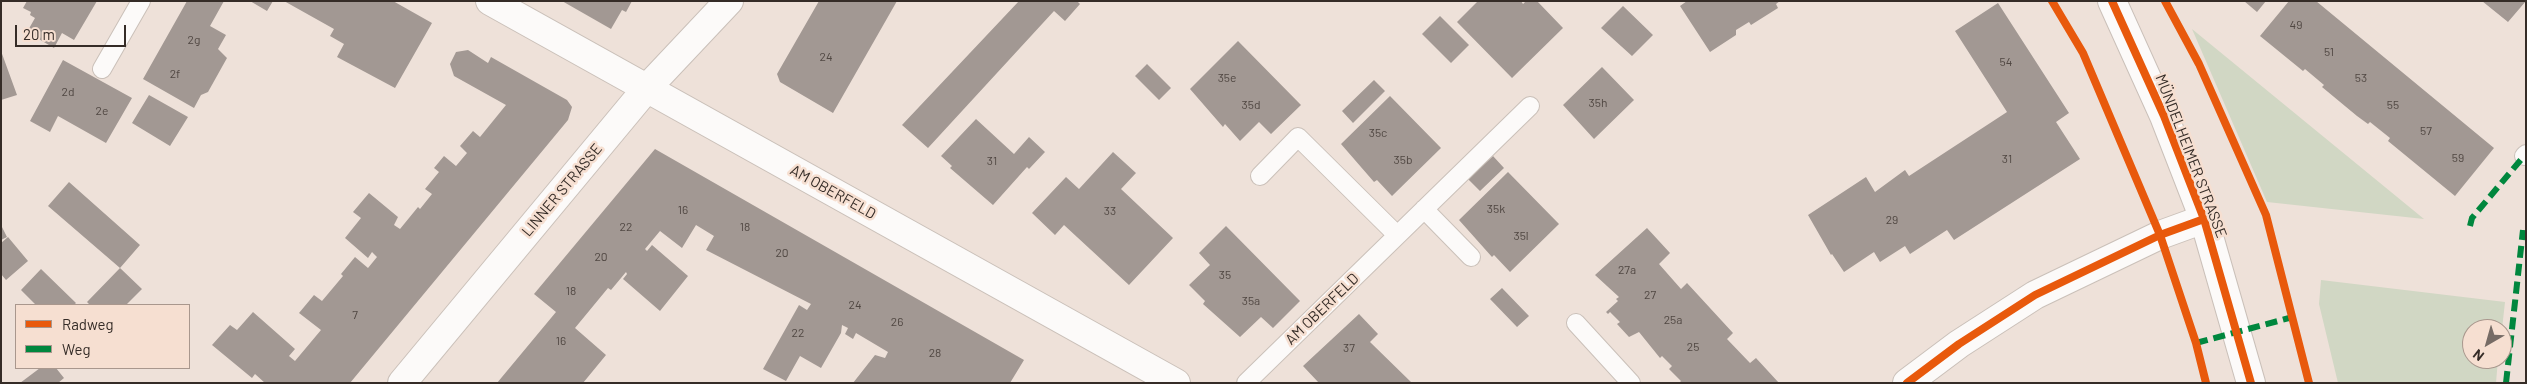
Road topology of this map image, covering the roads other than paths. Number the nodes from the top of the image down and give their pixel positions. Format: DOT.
graph roads {
  1 [pos="141,1"];
  2 [pos="490,1"];
  3 [pos="728,1"];
  4 [pos="2112,1"];
  5 [pos="102,69"];
  6 [pos="647,88"];
  7 [pos="1530,106"];
  8 [pos="1260,176"];
  9 [pos="1424,209"];
  10 [pos="2204,219"];
  11 [pos="1397,235"];
  12 [pos="1471,257"];
  13 [pos="1576,323"];
  14 [pos="402,383"];
  15 [pos="1176,383"];
  16 [pos="1246,383"];
  17 [pos="1632,383"];
  18 [pos="1907,383"];
  19 [pos="2251,383"];
  1 -- 5 [label="lane"];
  2 -- 6 [label="street, AM OBERFELD"];
  3 -- 6 [label="street, LINNER STRASSE"];
  4 -- 10 [label="street, MÜNDELHEIMER STRASSE"];
  6 -- 14 [label="street, LINNER STRASSE"];
  6 -- 15 [label="street, AM OBERFELD"];
  7 -- 9 [label="lane, AM OBERFELD"];
  8 -- 11 [label="lane"];
  9 -- 11 [label="lane, AM OBERFELD"];
  9 -- 12 [label="lane"];
  10 -- 18 [label="street"];
  10 -- 19 [label="street, MÜNDELHEIMER STRASSE"];
  11 -- 16 [label="lane, AM OBERFELD"];
  13 -- 17 [label="lane"];
}
